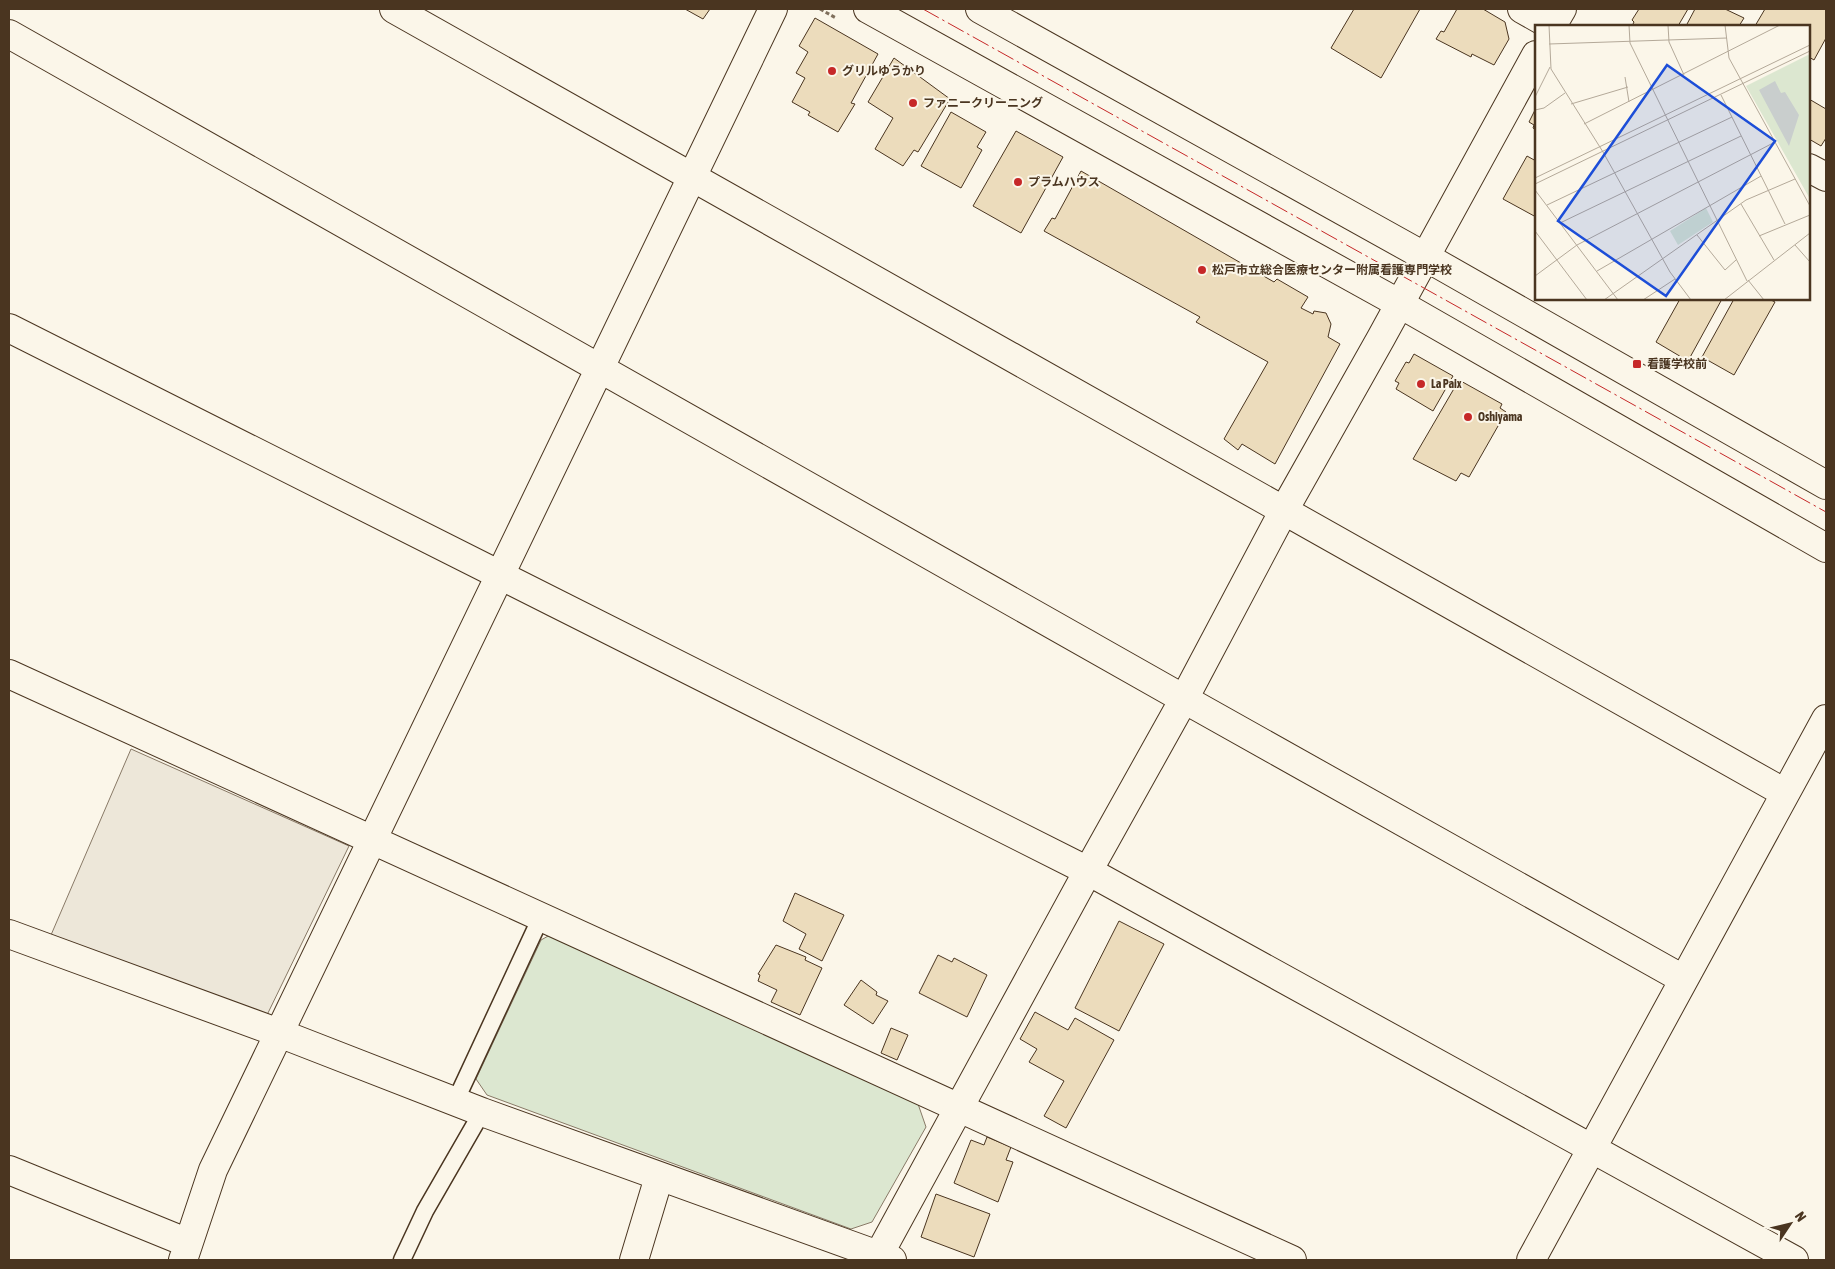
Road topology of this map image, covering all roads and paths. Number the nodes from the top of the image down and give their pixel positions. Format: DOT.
graph roads {
  1 [pos="394,9"];
  2 [pos="773,9"];
  3 [pos="868,9"];
  4 [pos="980,9"];
  5 [pos="1522,9"];
  6 [pos="1562,9"];
  7 [pos="1550,25"];
  8 [pos="1553,25"];
  9 [pos="9,34"];
  10 [pos="1535,56"];
  11 [pos="1810,169"];
  12 [pos="691,176"];
  13 [pos="1826,177"];
  14 [pos="1424,256"];
  15 [pos="1400,304"];
  16 [pos="9,328"];
  17 [pos="600,369"];
  18 [pos="1826,485"];
  19 [pos="1283,512"];
  20 [pos="1826,548"];
  21 [pos="499,576"];
  22 [pos="9,674"];
  23 [pos="1184,699"];
  24 [pos="1826,719"];
  25 [pos="1785,794"];
  26 [pos="373,841"];
  27 [pos="1088,871"];
  28 [pos="541,917"];
  29 [pos="9,934"];
  30 [pos="1683,978"];
  31 [pos="279,1033"];
  32 [pos="455,1102"];
  33 [pos="959,1108"];
  34 [pos="482,1112"];
  35 [pos="1593,1148"];
  36 [pos="9,1170"];
  37 [pos="660,1176"];
  38 [pos="186,1252"];
  39 [pos="882,1259"];
  40 [pos="402,1260"];
  41 [pos="634,1260"];
  42 [pos="1292,1260"];
  43 [pos="1531,1260"];
  44 [pos="1794,1260"];
  1 -- 12 [label="street"];
  2 -- 12 [label="street"];
  3 -- 15 [label="street"];
  4 -- 14 [label="street"];
  5 -- 7 [label="street"];
  6 -- 8 [label="street"];
  9 -- 17 [label="street"];
  10 -- 14 [label="street"];
  11 -- 13 [label="street"];
  12 -- 17 [label="street"];
  12 -- 19 [label="street"];
  14 -- 15 [label="street"];
  14 -- 18 [label="street"];
  15 -- 19 [label="street"];
  15 -- 20 [label="street"];
  16 -- 21 [label="street"];
  17 -- 21 [label="street"];
  17 -- 23 [label="street"];
  19 -- 23 [label="street"];
  19 -- 25 [label="street"];
  21 -- 26 [label="street"];
  21 -- 27 [label="street"];
  22 -- 26 [label="street"];
  23 -- 27 [label="street"];
  23 -- 30 [label="street"];
  24 -- 25 [label="street"];
  25 -- 30 [label="street"];
  26 -- 28 [label="street"];
  26 -- 31 [label="street"];
  27 -- 33 [label="street"];
  27 -- 35 [label="street"];
  28 -- 32 [label="lane"];
  28 -- 33 [label="street"];
  29 -- 31 [label="street"];
  30 -- 35 [label="street"];
  31 -- 32 [label="street"];
  31 -- 38 [label="street"];
  32 -- 34 [label="street"];
  33 -- 39 [label="street"];
  33 -- 42 [label="street"];
  34 -- 37 [label="street"];
  34 -- 40 [label="lane"];
  35 -- 43 [label="street"];
  35 -- 44 [label="street"];
  36 -- 38 [label="street"];
  37 -- 39 [label="street"];
  37 -- 41 [label="street"];
}
